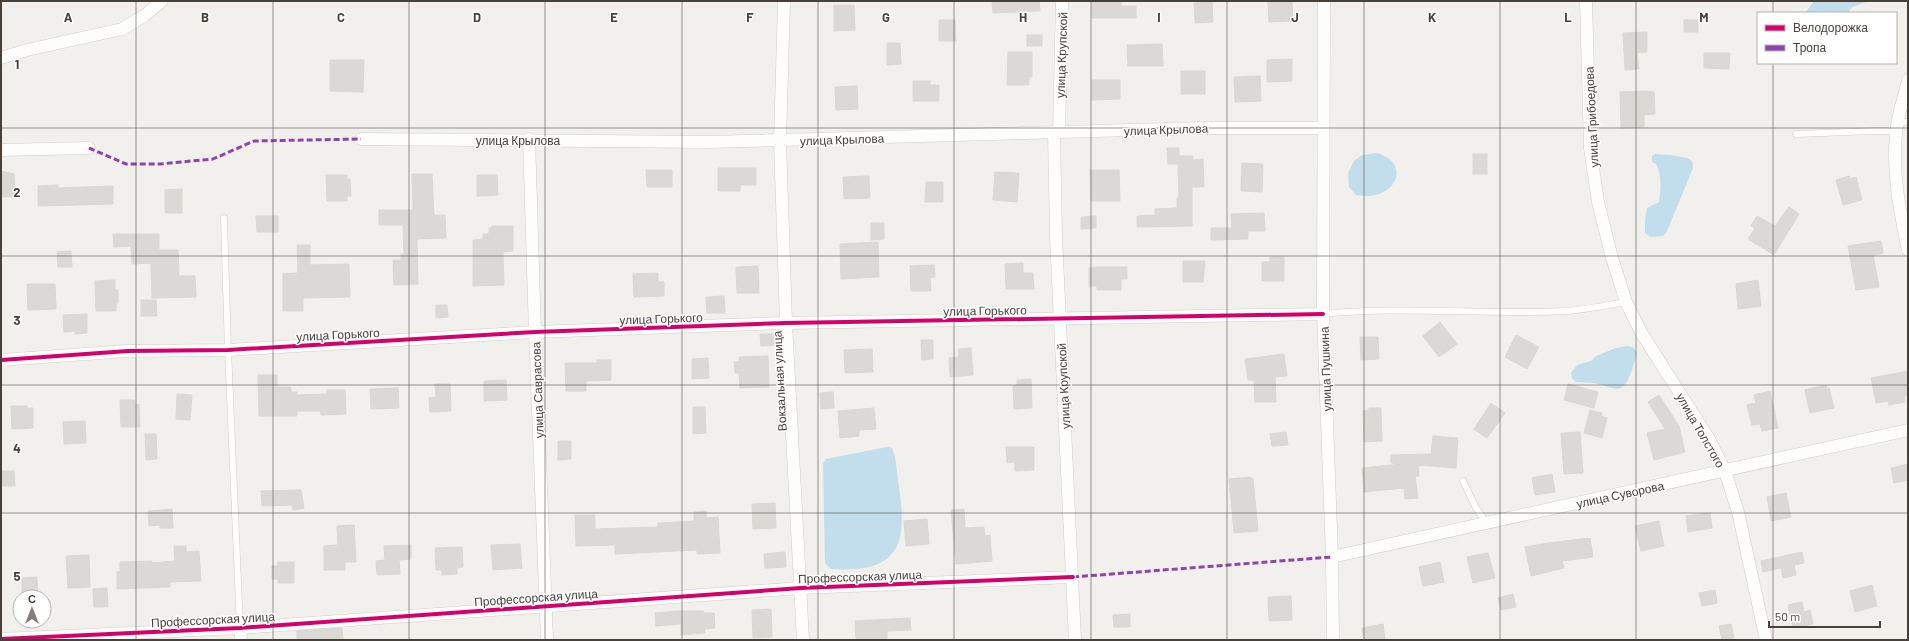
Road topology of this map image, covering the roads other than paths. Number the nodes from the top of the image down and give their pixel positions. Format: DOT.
graph roads {
  1 [pos="784,1"];
  2 [pos="1062,1"];
  3 [pos="1324,1"];
  4 [pos="1586,1"];
  5 [pos="159,2"];
  6 [pos="1,58"];
  7 [pos="1908,80"];
  8 [pos="1900,126"];
  9 [pos="1323,128"];
  10 [pos="1056,132"];
  11 [pos="1796,134"];
  12 [pos="361,139"];
  13 [pos="529,139"];
  14 [pos="780,141"];
  15 [pos="89,148"];
  16 [pos="1,150"];
  17 [pos="224,218"];
  18 [pos="1908,250"];
  19 [pos="1626,302"];
  20 [pos="1323,314"];
  21 [pos="1060,318"];
  22 [pos="786,323"];
  23 [pos="534,332"];
  24 [pos="228,350"];
  25 [pos="1,360"];
  26 [pos="1908,430"];
  27 [pos="1725,472"];
  28 [pos="1463,481"];
  29 [pos="1486,523"];
  30 [pos="1332,557"];
  31 [pos="1073,577"];
  32 [pos="801,588"];
  33 [pos="546,606"];
  34 [pos="241,634"];
  35 [pos="1,640"];
  36 [pos="547,640"];
  37 [pos="803,640"];
  38 [pos="1075,640"];
  39 [pos="1333,640"];
  40 [pos="1766,640"];
  1 -- 14 [label="street, Вокзальная улица"];
  2 -- 10 [label="street, улица Крупской"];
  3 -- 9 [label="street, улица Пушкина"];
  4 -- 19 [label="street, улица Грибоедова"];
  5 -- 6 [label="street"];
  7 -- 8 [label="street"];
  8 -- 11 [label="lane"];
  8 -- 18 [label="street"];
  9 -- 10 [label="street, улица Крылова"];
  9 -- 20 [label="street, улица Пушкина"];
  10 -- 14 [label="street, улица Крылова"];
  10 -- 21 [label="street, улица Крупской"];
  12 -- 13 [label="street, улица Крылова"];
  13 -- 14 [label="street, улица Крылова"];
  13 -- 23 [label="street, улица Саврасова"];
  14 -- 22 [label="street, Вокзальная улица"];
  15 -- 16 [label="street"];
  17 -- 24 [label="lane"];
  19 -- 20 [label="lane"];
  19 -- 27 [label="street, улица Толстого"];
  20 -- 21 [label="street, улица Горького"];
  20 -- 30 [label="street, улица Пушкина"];
  21 -- 22 [label="street, улица Горького"];
  21 -- 31 [label="street, улица Крупской"];
  22 -- 23 [label="street, улица Горького"];
  22 -- 32 [label="street, Вокзальная улица"];
  23 -- 24 [label="street, улица Горького"];
  23 -- 33 [label="street, улица Саврасова"];
  24 -- 25 [label="street, улица Горького"];
  24 -- 34 [label="lane"];
  26 -- 27 [label="street, улица Суворова"];
  27 -- 29 [label="street, улица Суворова"];
  27 -- 40 [label="street, улица Толстого"];
  28 -- 29 [label="lane"];
  29 -- 30 [label="street, улица Суворова"];
  30 -- 39 [label="street, улица Пушкина"];
  31 -- 32 [label="street, Профессорская улица"];
  31 -- 38 [label="street, улица Крупской"];
  32 -- 33 [label="street, Профессорская улица"];
  32 -- 37 [label="street, Вокзальная улица"];
  33 -- 34 [label="street, Профессорская улица"];
  33 -- 36 [label="street, улица Саврасова"];
  34 -- 35 [label="street, Профессорская улица"];
}
